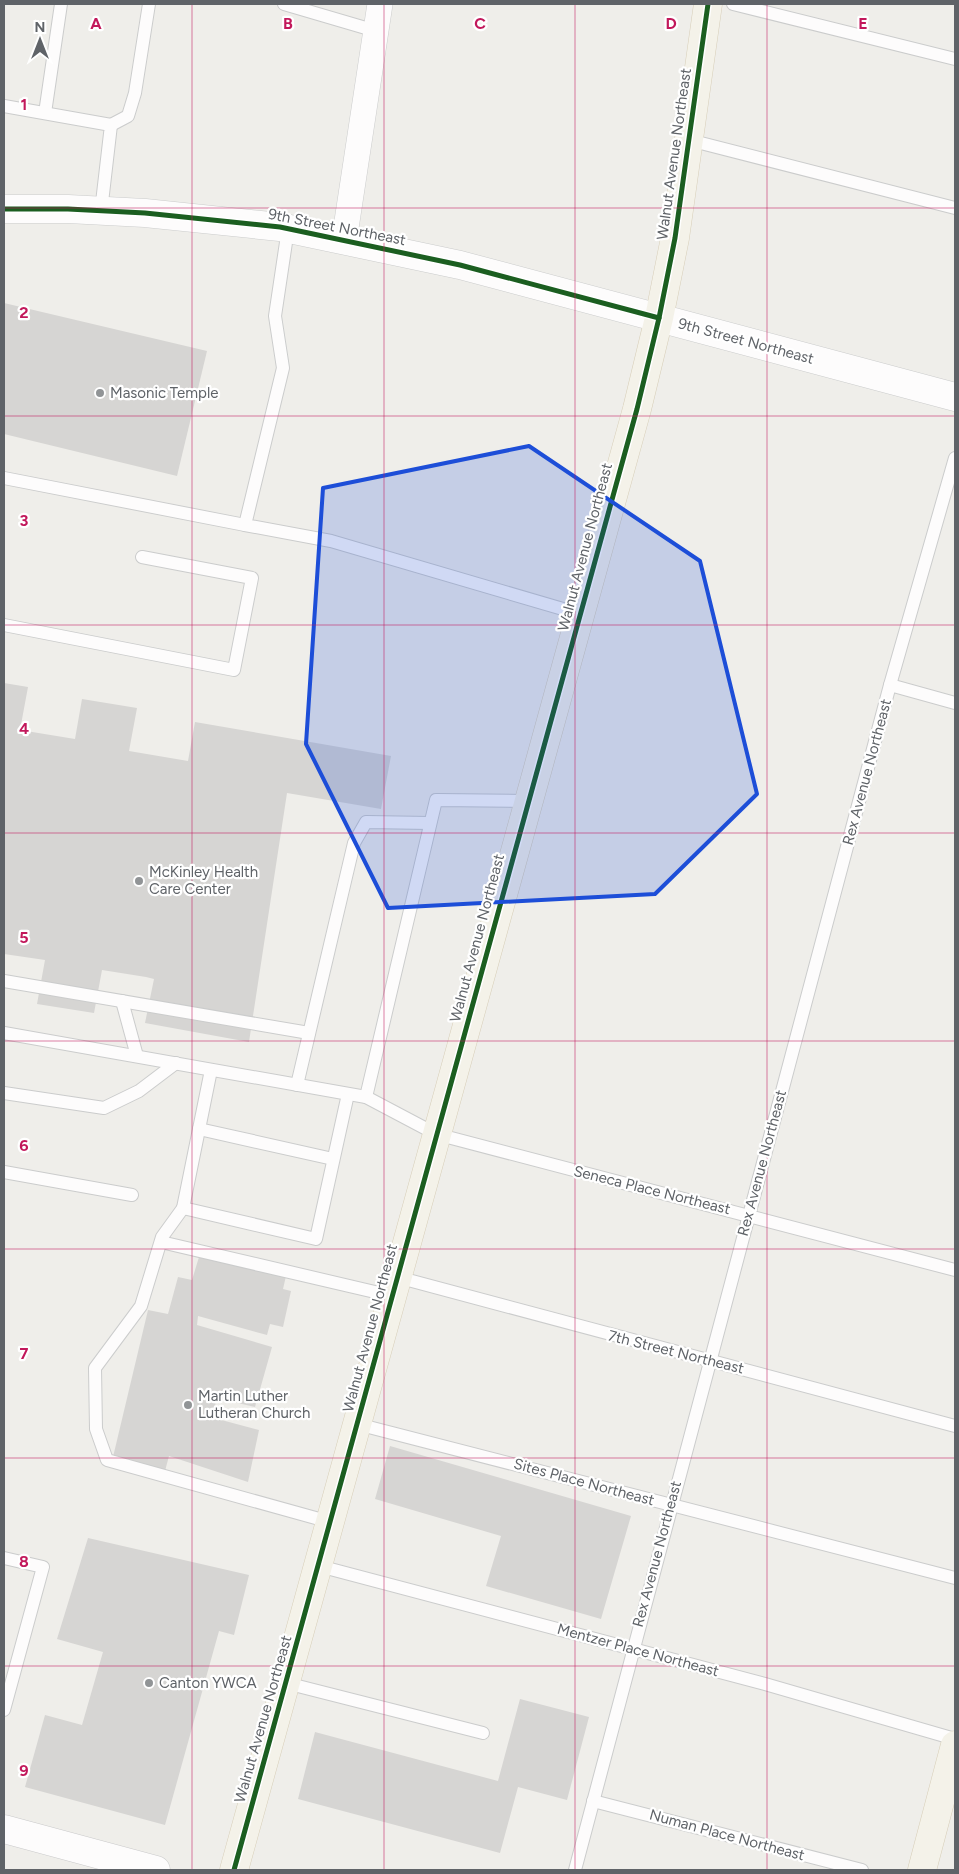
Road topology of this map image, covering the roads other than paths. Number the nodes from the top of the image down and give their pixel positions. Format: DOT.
graph roads {
  1 [pos="61,4"];
  2 [pos="149,4"];
  3 [pos="284,4"];
  4 [pos="380,4"];
  5 [pos="708,4"];
  6 [pos="733,4"];
  7 [pos="313,8"];
  8 [pos="376,31"];
  9 [pos="955,59"];
  10 [pos="4,106"];
  11 [pos="45,113"];
  12 [pos="111,125"];
  13 [pos="689,140"];
  14 [pos="955,208"];
  15 [pos="4,209"];
  16 [pos="101,210"];
  17 [pos="288,229"];
  18 [pos="344,241"];
  19 [pos="659,318"];
  20 [pos="955,397"];
  21 [pos="955,458"];
  22 [pos="4,478"];
  23 [pos="245,525"];
  24 [pos="142,557"];
  25 [pos="580,614"];
  26 [pos="4,625"];
  27 [pos="890,685"];
  28 [pos="955,702"];
  29 [pos="528,801"];
  30 [pos="430,823"];
  31 [pos="4,981"];
  32 [pos="122,1001"];
  33 [pos="309,1032"];
  34 [pos="4,1033"];
  35 [pos="137,1056"];
  36 [pos="176,1063"];
  37 [pos="211,1070"];
  38 [pos="297,1085"];
  39 [pos="4,1093"];
  40 [pos="348,1094"];
  41 [pos="366,1097"];
  42 [pos="199,1129"];
  43 [pos="436,1134"];
  44 [pos="333,1159"];
  45 [pos="4,1172"];
  46 [pos="132,1195"];
  47 [pos="183,1208"];
  48 [pos="748,1215"];
  49 [pos="161,1242"];
  50 [pos="955,1270"];
  51 [pos="394,1286"];
  52 [pos="709,1361"];
  53 [pos="357,1424"];
  54 [pos="955,1426"];
  55 [pos="670,1505"];
  56 [pos="330,1522"];
  57 [pos="4,1558"];
  58 [pos="318,1566"];
  59 [pos="955,1578"];
  60 [pos="632,1650"];
  61 [pos="286,1683"];
  62 [pos="4,1710"];
  63 [pos="483,1733"];
  64 [pos="955,1739"];
  65 [pos="955,1745"];
  66 [pos="593,1801"];
  67 [pos="4,1829"];
  68 [pos="156,1870"];
  69 [pos="234,1870"];
  70 [pos="575,1870"];
  71 [pos="862,1870"];
  72 [pos="922,1870"];
  1 -- 11 [label="lane"];
  2 -- 12 [label="lane"];
  3 -- 7 [label="lane"];
  4 -- 8 [label="street"];
  5 -- 13 [label="main road, Walnut Avenue Northeast"];
  6 -- 9 [label="lane"];
  7 -- 8 [label="lane"];
  8 -- 18 [label="street"];
  10 -- 11 [label="lane"];
  11 -- 12 [label="lane"];
  12 -- 16 [label="lane"];
  13 -- 14 [label="lane"];
  13 -- 19 [label="main road, Walnut Avenue Northeast"];
  15 -- 16 [label="street, 9th Street Northeast"];
  16 -- 17 [label="street, 9th Street Northeast"];
  17 -- 18 [label="street, 9th Street Northeast"];
  17 -- 23 [label="lane"];
  18 -- 19 [label="street, 9th Street Northeast"];
  19 -- 20 [label="street, 9th Street Northeast"];
  19 -- 25 [label="main road, Walnut Avenue Northeast"];
  21 -- 27 [label="lane, Rex Avenue Northeast"];
  22 -- 23 [label="lane"];
  23 -- 25 [label="lane"];
  24 -- 26 [label="lane"];
  25 -- 29 [label="main road, Walnut Avenue Northeast"];
  27 -- 28 [label="lane"];
  27 -- 48 [label="lane, Rex Avenue Northeast"];
  29 -- 30 [label="lane"];
  29 -- 43 [label="main road, Walnut Avenue Northeast"];
  30 -- 33 [label="lane"];
  30 -- 41 [label="lane"];
  31 -- 32 [label="lane"];
  32 -- 33 [label="lane"];
  32 -- 35 [label="lane"];
  33 -- 38 [label="lane"];
  34 -- 35 [label="lane, Seneca Place Northeast"];
  35 -- 36 [label="lane, Seneca Place Northeast"];
  36 -- 37 [label="lane, Seneca Place Northeast"];
  36 -- 39 [label="lane"];
  37 -- 38 [label="lane, Seneca Place Northeast"];
  37 -- 42 [label="lane"];
  38 -- 40 [label="lane, Seneca Place Northeast"];
  40 -- 41 [label="lane, Seneca Place Northeast"];
  40 -- 44 [label="lane"];
  41 -- 43 [label="lane, Seneca Place Northeast"];
  42 -- 44 [label="lane"];
  42 -- 47 [label="lane"];
  43 -- 48 [label="lane, Seneca Place Northeast"];
  43 -- 51 [label="main road, Walnut Avenue Northeast"];
  44 -- 47 [label="lane"];
  45 -- 46 [label="lane"];
  47 -- 49 [label="lane"];
  48 -- 50 [label="lane, Seneca Place Northeast"];
  48 -- 52 [label="lane, Rex Avenue Northeast"];
  49 -- 51 [label="lane, 7th Street Northeast"];
  49 -- 56 [label="lane"];
  51 -- 52 [label="lane, 7th Street Northeast"];
  51 -- 53 [label="main road, Walnut Avenue Northeast"];
  52 -- 54 [label="lane, 7th Street Northeast"];
  52 -- 55 [label="lane, Rex Avenue Northeast"];
  53 -- 55 [label="lane, Sites Place Northeast"];
  53 -- 56 [label="main road, Walnut Avenue Northeast"];
  55 -- 59 [label="lane, Sites Place Northeast"];
  55 -- 60 [label="lane, Rex Avenue Northeast"];
  56 -- 58 [label="main road, Walnut Avenue Northeast"];
  57 -- 62 [label="lane"];
  58 -- 60 [label="lane, Mentzer Place Northeast"];
  58 -- 61 [label="main road, Walnut Avenue Northeast"];
  60 -- 64 [label="lane, Mentzer Place Northeast"];
  60 -- 66 [label="lane, Rex Avenue Northeast"];
  61 -- 63 [label="lane"];
  61 -- 69 [label="main road, Walnut Avenue Northeast"];
  65 -- 72 [label="main road"];
  66 -- 70 [label="lane, Rex Avenue Northeast"];
  66 -- 71 [label="lane, Numan Place Northeast"];
  67 -- 68 [label="street"];
}
